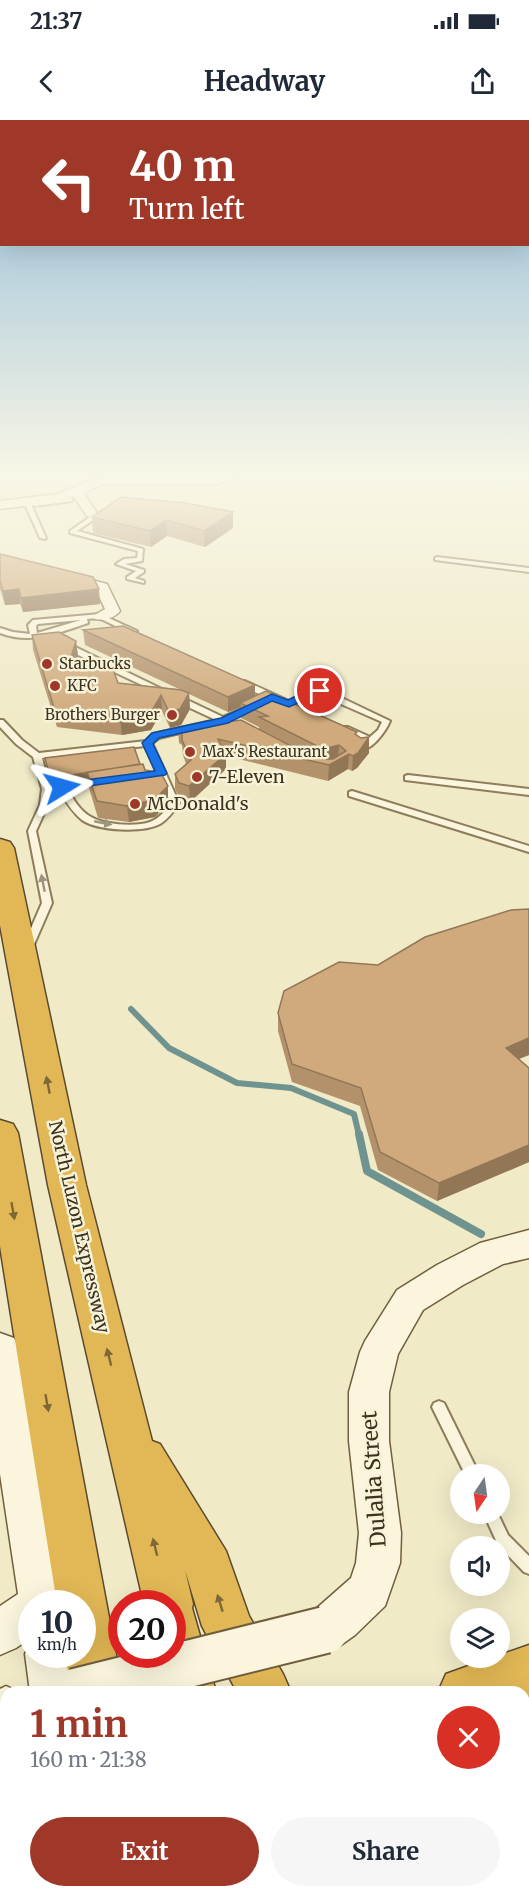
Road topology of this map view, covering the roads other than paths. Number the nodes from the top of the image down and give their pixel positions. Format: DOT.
graph roads {
  1 [pos="141,555"];
  2 [pos="437,559"];
  3 [pos="529,570"];
  4 [pos="60,575"];
  5 [pos="142,582"];
  6 [pos="100,616"];
  7 [pos="0,630"];
  8 [pos="34,636"];
  9 [pos="45,636"];
  10 [pos="143,636"];
  11 [pos="229,677"];
  12 [pos="272,697"];
  13 [pos="289,704"];
  14 [pos="299,709"];
  15 [pos="224,720"];
  16 [pos="0,722"];
  17 [pos="341,727"];
  18 [pos="246,731"];
  19 [pos="372,741"];
  20 [pos="148,743"];
  21 [pos="361,749"];
  22 [pos="37,756"];
  23 [pos="161,773"];
  24 [pos="150,774"];
  25 [pos="408,778"];
  26 [pos="103,780"];
  27 [pos="61,785"];
  28 [pos="46,789"];
  29 [pos="529,792"];
  30 [pos="352,794"];
  31 [pos="0,848"];
  32 [pos="529,849"];
  33 [pos="23,958"];
  34 [pos="0,1133"];
  35 [pos="529,1244"];
  36 [pos="0,1349"];
  37 [pos="439,1407"];
  38 [pos="126,1428"];
  39 [pos="467,1464"];
  40 [pos="496,1524"];
  41 [pos="529,1567"];
  42 [pos="50,1590"];
  43 [pos="51,1590"];
  44 [pos="166,1590"];
  45 [pos="18,1624"];
  46 [pos="0,1634"];
  47 [pos="50,1668"];
  48 [pos="85,1668"];
  49 [pos="184,1668"];
  50 [pos="529,1670"];
  51 [pos="52,1686"];
  52 [pos="94,1686"];
  53 [pos="99,1686"];
  54 [pos="189,1686"];
  55 [pos="261,1686"];
  56 [pos="482,1686"];
  1 -- 5 [label="lane"];
  2 -- 3 [label="lane"];
  4 -- 6 [label="street"];
  6 -- 8 [label="lane"];
  6 -- 9 [label="lane"];
  6 -- 10 [label="lane"];
  7 -- 8 [label="lane"];
  8 -- 9 [label="lane"];
  9 -- 15 [label="lane"];
  11 -- 12 [label="lane"];
  12 -- 13 [label="lane"];
  12 -- 15 [label="lane"];
  13 -- 14 [label="lane"];
  13 -- 19 [label="lane"];
  15 -- 18 [label="lane"];
  15 -- 20 [label="lane"];
  16 -- 22 [label="lane"];
  17 -- 19 [label="lane"];
  19 -- 21 [label="lane"];
  20 -- 22 [label="lane"];
  20 -- 23 [label="lane"];
  22 -- 28 [label="lane"];
  23 -- 24 [label="lane"];
  27 -- 23 [label="lane, one-way"];
  25 -- 29 [label="lane"];
  26 -- 27 [label="lane"];
  27 -- 28 [label="lane"];
  33 -- 28 [label="lane, one-way"];
  30 -- 32 [label="lane"];
  31 -- 33 [label="highway, North Luzon Expressway"];
  38 -- 33 [label="highway, North Luzon Expressway, one-way"];
  34 -- 43 [label="highway, one-way"];
  35 -- 53 [label="street, Dulalia Street, bridge"];
  36 -- 42 [label="street"];
  37 -- 39 [label="lane"];
  44 -- 38 [label="highway, North Luzon Expressway, one-way"];
  55 -- 38 [label="highway, one-way"];
  40 -- 41 [label="lane"];
  45 -- 46 [label="street"];
  47 -- 51 [label="street"];
  48 -- 52 [label="highway"];
  49 -- 54 [label="highway"];
  50 -- 56 [label="highway"];
}
